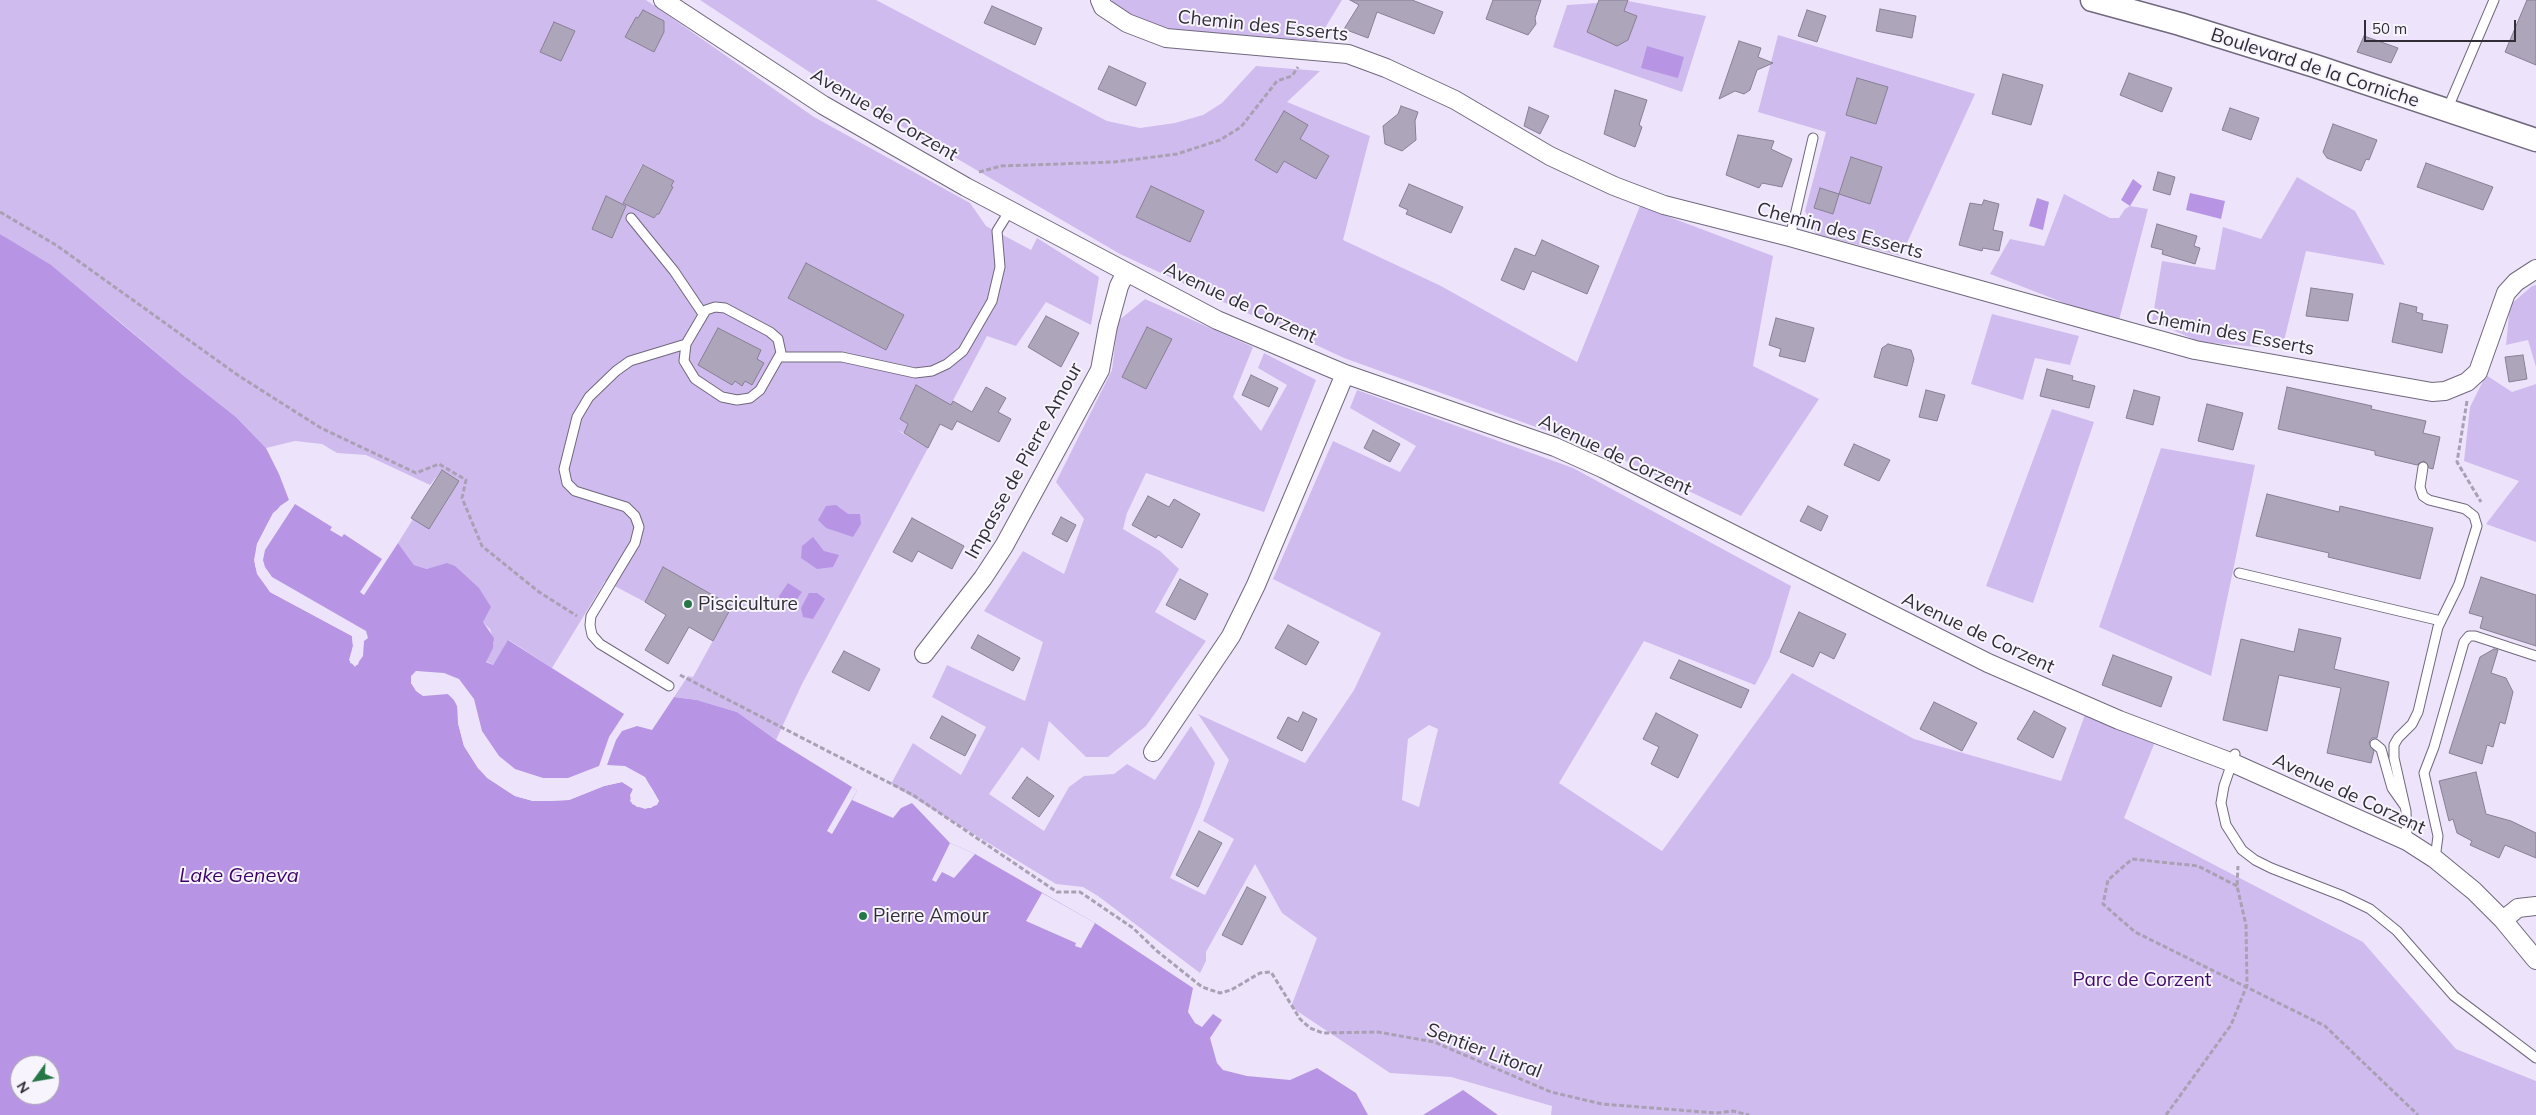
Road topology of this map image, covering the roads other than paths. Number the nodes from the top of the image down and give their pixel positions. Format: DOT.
graph roads {
  1 [pos="663,0"];
  2 [pos="1100,0"];
  3 [pos="2092,0"];
  4 [pos="2494,0"];
  5 [pos="2447,110"];
  6 [pos="1813,138"];
  7 [pos="2536,140"];
  8 [pos="1010,210"];
  9 [pos="631,218"];
  10 [pos="1790,237"];
  11 [pos="2536,269"];
  12 [pos="1126,272"];
  13 [pos="702,314"];
  14 [pos="686,344"];
  15 [pos="780,357"];
  16 [pos="1345,374"];
  17 [pos="2423,466"];
  18 [pos="2239,573"];
  19 [pos="2441,620"];
  20 [pos="924,654"];
  21 [pos="2536,656"];
  22 [pos="669,686"];
  23 [pos="2375,744"];
  24 [pos="1154,752"];
  25 [pos="2234,759"];
  26 [pos="2405,807"];
  27 [pos="2407,841"];
  28 [pos="2435,859"];
  29 [pos="2536,906"];
  30 [pos="2503,920"];
  31 [pos="2536,960"];
  32 [pos="2536,1058"];
  1 -- 8 [label="street, Avenue de Corzent"];
  2 -- 10 [label="street, Chemin des Esserts"];
  3 -- 5 [label="street, Boulevard de la Corniche"];
  4 -- 5 [label="lane"];
  5 -- 7 [label="street, Boulevard de la Corniche"];
  6 -- 10 [label="lane"];
  8 -- 12 [label="street, Avenue de Corzent"];
  8 -- 15 [label="lane"];
  9 -- 13 [label="lane"];
  10 -- 11 [label="street, Chemin des Esserts"];
  12 -- 16 [label="street, Avenue de Corzent"];
  12 -- 20 [label="street, Impasse de Pierre Amour"];
  13 -- 14 [label="lane"];
  13 -- 15 [label="lane"];
  14 -- 15 [label="lane"];
  14 -- 22 [label="lane"];
  16 -- 24 [label="street"];
  16 -- 25 [label="street, Avenue de Corzent"];
  17 -- 19 [label="lane"];
  18 -- 19 [label="lane"];
  19 -- 26 [label="lane"];
  21 -- 28 [label="lane"];
  23 -- 26 [label="lane"];
  25 -- 27 [label="street, Avenue de Corzent"];
  25 -- 32 [label="lane"];
  26 -- 27 [label="lane"];
  27 -- 28 [label="street, Avenue de Corzent"];
  28 -- 30 [label="street, Avenue de Corzent"];
  29 -- 30 [label="street"];
  30 -- 31 [label="street, Avenue de Corzent"];
}
